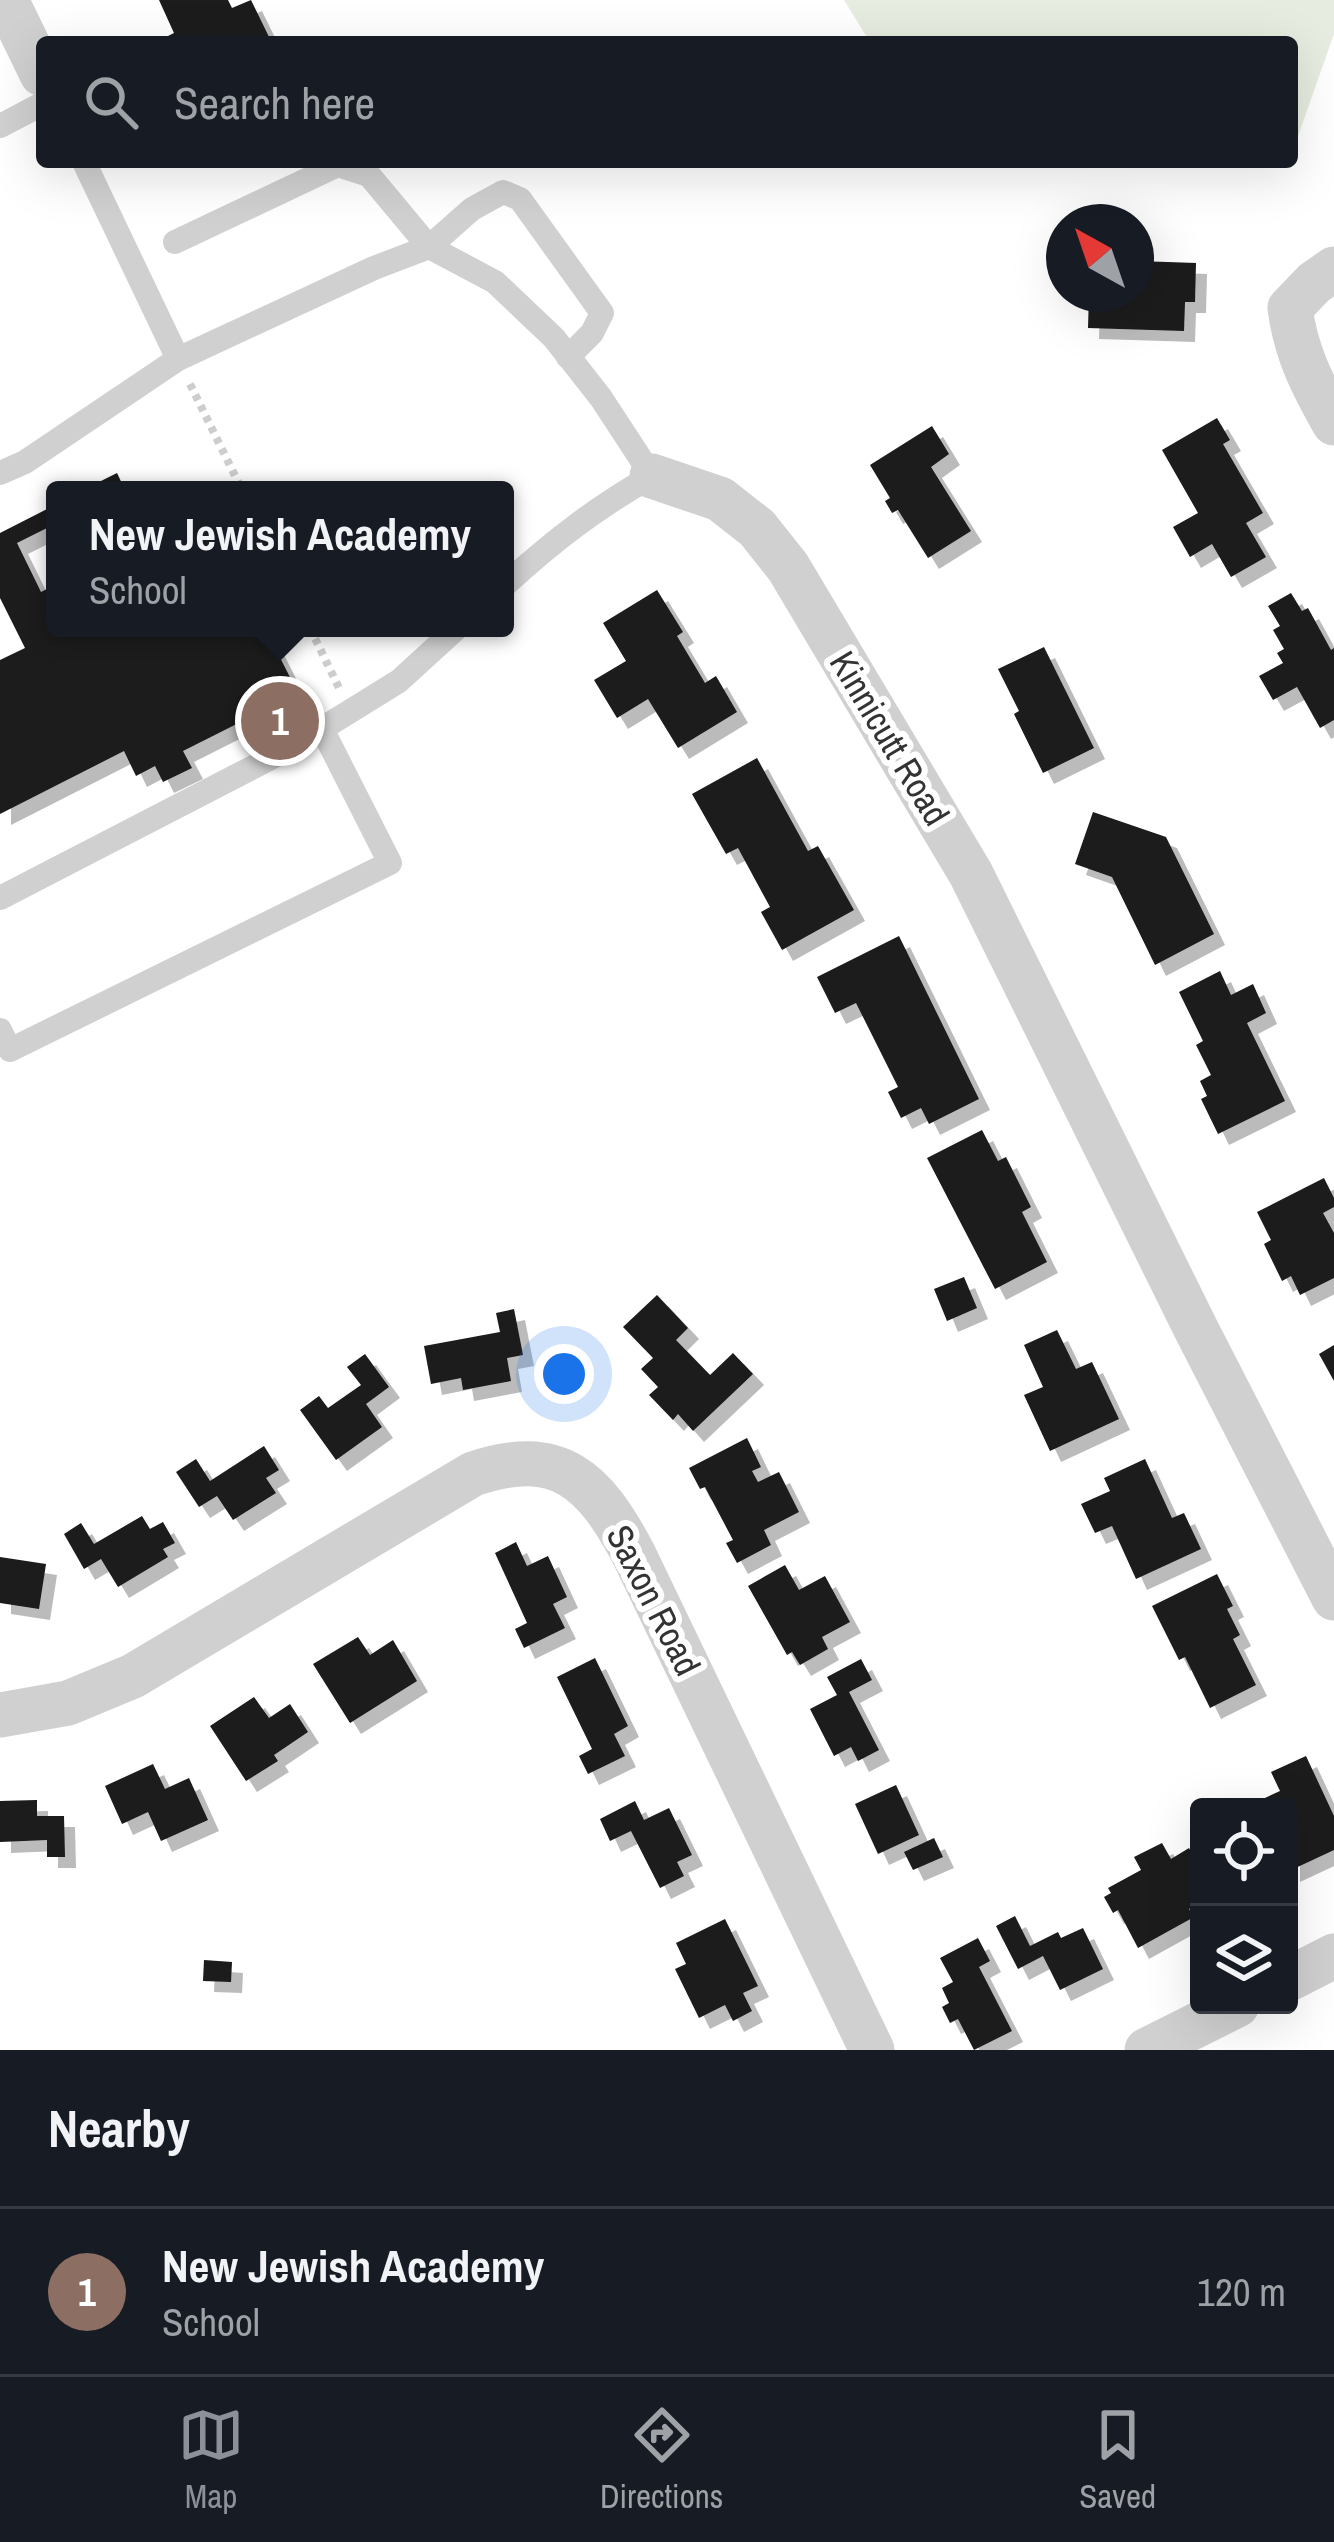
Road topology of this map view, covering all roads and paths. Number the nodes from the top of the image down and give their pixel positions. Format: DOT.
graph roads {
  1 [pos="6,0"];
  2 [pos="36,62"];
  3 [pos="36,107"];
  4 [pos="0,126"];
  5 [pos="87,168"];
  6 [pos="334,168"];
  7 [pos="344,168"];
  8 [pos="175,242"];
  9 [pos="429,247"];
  10 [pos="1334,269"];
  11 [pos="568,357"];
  12 [pos="178,359"];
  13 [pos="1334,423"];
  14 [pos="0,473"];
  15 [pos="652,476"];
  16 [pos="238,481"];
  17 [pos="514,577"];
  18 [pos="314,637"];
  19 [pos="448,637"];
  20 [pos="350,711"];
  21 [pos="322,729"];
  22 [pos="0,898"];
  23 [pos="0,1030"];
  24 [pos="1334,1598"];
  25 [pos="0,1714"];
  26 [pos="1334,1956"];
  27 [pos="1298,1974"];
  28 [pos="1219,2014"];
  29 [pos="872,2050"];
  30 [pos="1147,2050"];
  1 -- 2 [label="street"];
  3 -- 4 [label="lane"];
  5 -- 12 [label="lane"];
  6 -- 8 [label="lane"];
  7 -- 9 [label="lane"];
  9 -- 11 [label="lane"];
  9 -- 11 [label="lane"];
  9 -- 12 [label="lane"];
  10 -- 13 [label="street"];
  11 -- 15 [label="lane"];
  12 -- 14 [label="lane"];
  12 -- 16 [label="path"];
  15 -- 17 [label="lane"];
  15 -- 24 [label="street, Kinnicutt Road"];
  18 -- 20 [label="path"];
  19 -- 20 [label="lane"];
  20 -- 21 [label="lane"];
  21 -- 22 [label="lane"];
  21 -- 23 [label="lane"];
  25 -- 29 [label="street, Saxon Road"];
  26 -- 27 [label="street"];
  28 -- 30 [label="street"];
}
